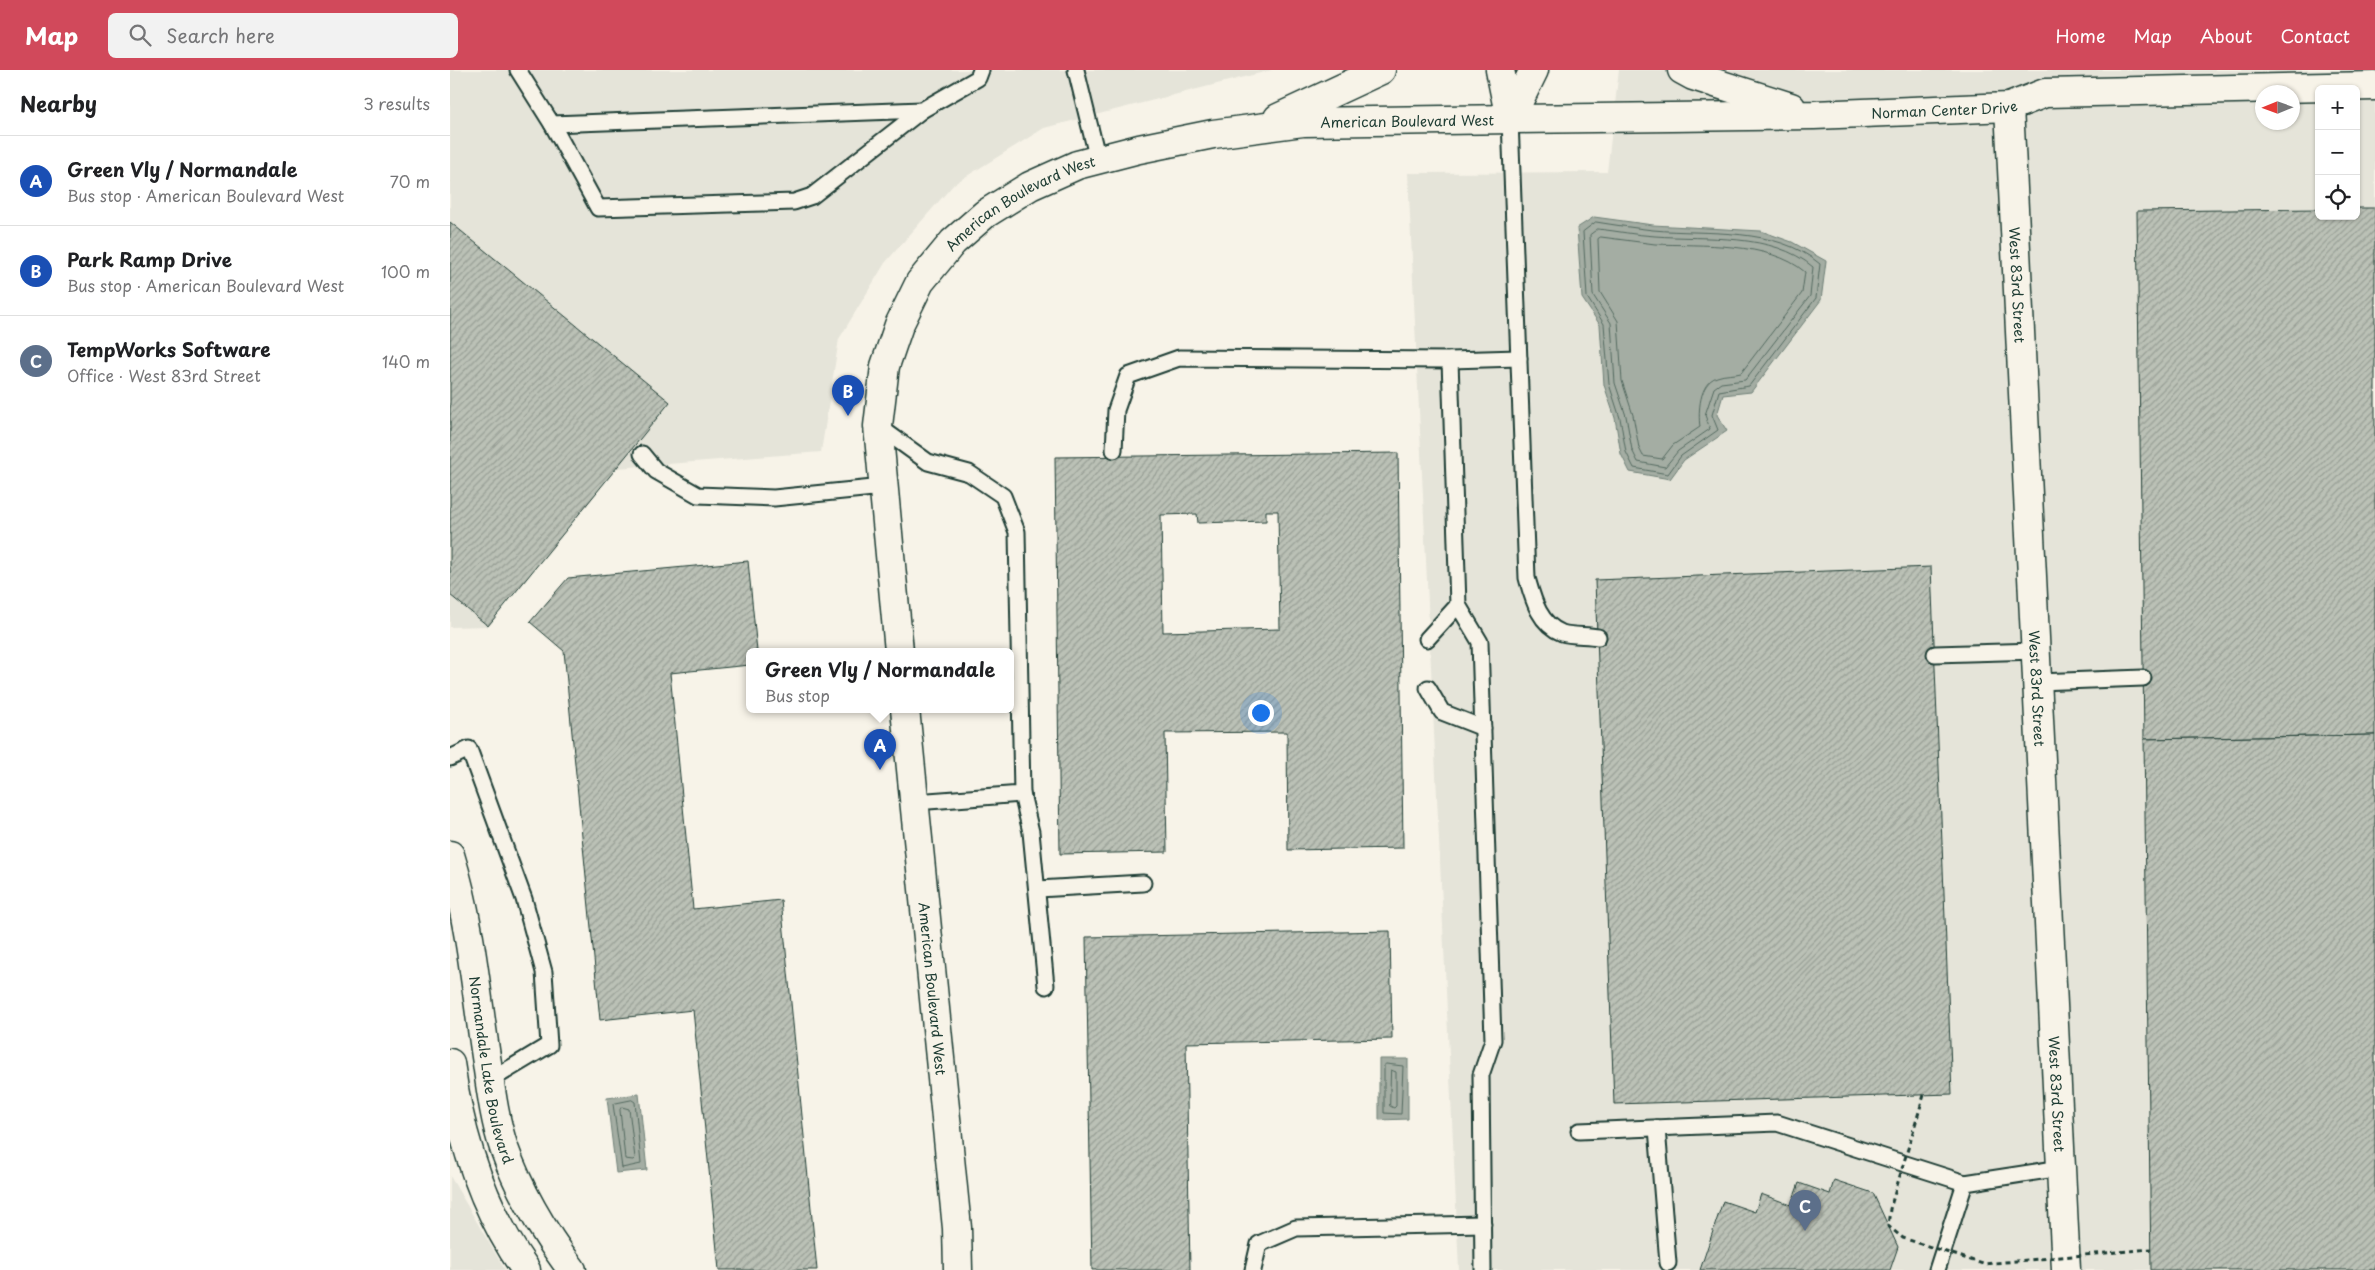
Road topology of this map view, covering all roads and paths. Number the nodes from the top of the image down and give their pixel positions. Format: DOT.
graph roads {
  1 [pos="518,70"];
  2 [pos="532,70"];
  3 [pos="981,70"];
  4 [pos="1076,70"];
  5 [pos="1381,70"];
  6 [pos="1500,70"];
  7 [pos="1534,70"];
  8 [pos="1682,70"];
  9 [pos="2375,86"];
  10 [pos="533,95"];
  11 [pos="2009,107"];
  12 [pos="922,110"];
  13 [pos="1814,115"];
  14 [pos="1510,119"];
  15 [pos="552,124"];
  16 [pos="1262,126"];
  17 [pos="1098,160"];
  18 [pos="1519,358"];
  19 [pos="1450,360"];
  20 [pos="878,426"];
  21 [pos="1114,450"];
  22 [pos="642,454"];
  23 [pos="883,488"];
  24 [pos="1458,605"];
  25 [pos="1598,637"];
  26 [pos="1428,639"];
  27 [pos="899,648"];
  28 [pos="2037,651"];
  29 [pos="1935,654"];
  30 [pos="2143,678"];
  31 [pos="2038,682"];
  32 [pos="1428,688"];
  33 [pos="905,713"];
  34 [pos="1483,728"];
  35 [pos="450,758"];
  36 [pos="1022,794"];
  37 [pos="915,802"];
  38 [pos="450,855"];
  39 [pos="1143,883"];
  40 [pos="1038,889"];
  41 [pos="1046,986"];
  42 [pos="450,1063"];
  43 [pos="489,1081"];
  44 [pos="1924,1095"];
  45 [pos="1657,1128"];
  46 [pos="1579,1131"];
  47 [pos="2061,1168"];
  48 [pos="1965,1183"];
  49 [pos="1483,1224"];
  50 [pos="2151,1249"];
  51 [pos="1668,1263"];
  52 [pos="526,1270"];
  53 [pos="572,1270"];
  54 [pos="958,1270"];
  55 [pos="1253,1270"];
  56 [pos="1483,1270"];
  57 [pos="1937,1270"];
  58 [pos="2066,1270"];
  1 -- 10 [label="lane"];
  2 -- 10 [label="lane"];
  3 -- 12 [label="lane"];
  4 -- 17 [label="lane"];
  5 -- 16 [label="street"];
  6 -- 14 [label="street, American Boulevard West"];
  7 -- 14 [label="street, American Boulevard West"];
  8 -- 13 [label="street"];
  9 -- 11 [label="street, Norman Center Drive"];
  10 -- 15 [label="lane"];
  11 -- 13 [label="street, Norman Center Drive"];
  11 -- 28 [label="street, West 83rd Street"];
  12 -- 15 [label="lane"];
  12 -- 15 [label="lane"];
  13 -- 14 [label="street, Norman Center Drive"];
  14 -- 16 [label="street, American Boulevard West"];
  14 -- 18 [label="lane"];
  16 -- 17 [label="street, American Boulevard West"];
  17 -- 20 [label="street, American Boulevard West"];
  18 -- 19 [label="lane"];
  18 -- 25 [label="lane"];
  19 -- 21 [label="lane"];
  19 -- 24 [label="lane"];
  20 -- 23 [label="street, American Boulevard West"];
  20 -- 36 [label="lane"];
  22 -- 23 [label="lane"];
  23 -- 27 [label="street, American Boulevard West"];
  24 -- 26 [label="lane"];
  24 -- 34 [label="lane"];
  28 -- 29 [label="lane"];
  28 -- 31 [label="street, West 83rd Street"];
  30 -- 31 [label="lane"];
  31 -- 47 [label="street, West 83rd Street"];
  32 -- 34 [label="lane"];
  33 -- 37 [label="street, American Boulevard West"];
  34 -- 49 [label="lane"];
  35 -- 43 [label="lane"];
  36 -- 37 [label="lane"];
  36 -- 40 [label="lane"];
  37 -- 54 [label="street, American Boulevard West"];
  38 -- 43 [label="street, Normandale Lake Boulevard"];
  39 -- 40 [label="lane"];
  40 -- 41 [label="lane"];
  42 -- 52 [label="street"];
  43 -- 53 [label="street, Normandale Lake Boulevard"];
  44 -- 50 [label="path, bridge"];
  45 -- 46 [label="lane"];
  45 -- 48 [label="lane"];
  45 -- 51 [label="lane"];
  47 -- 48 [label="lane"];
  47 -- 58 [label="street, West 83rd Street"];
  48 -- 57 [label="lane"];
  49 -- 55 [label="lane"];
  49 -- 56 [label="lane"];
}
